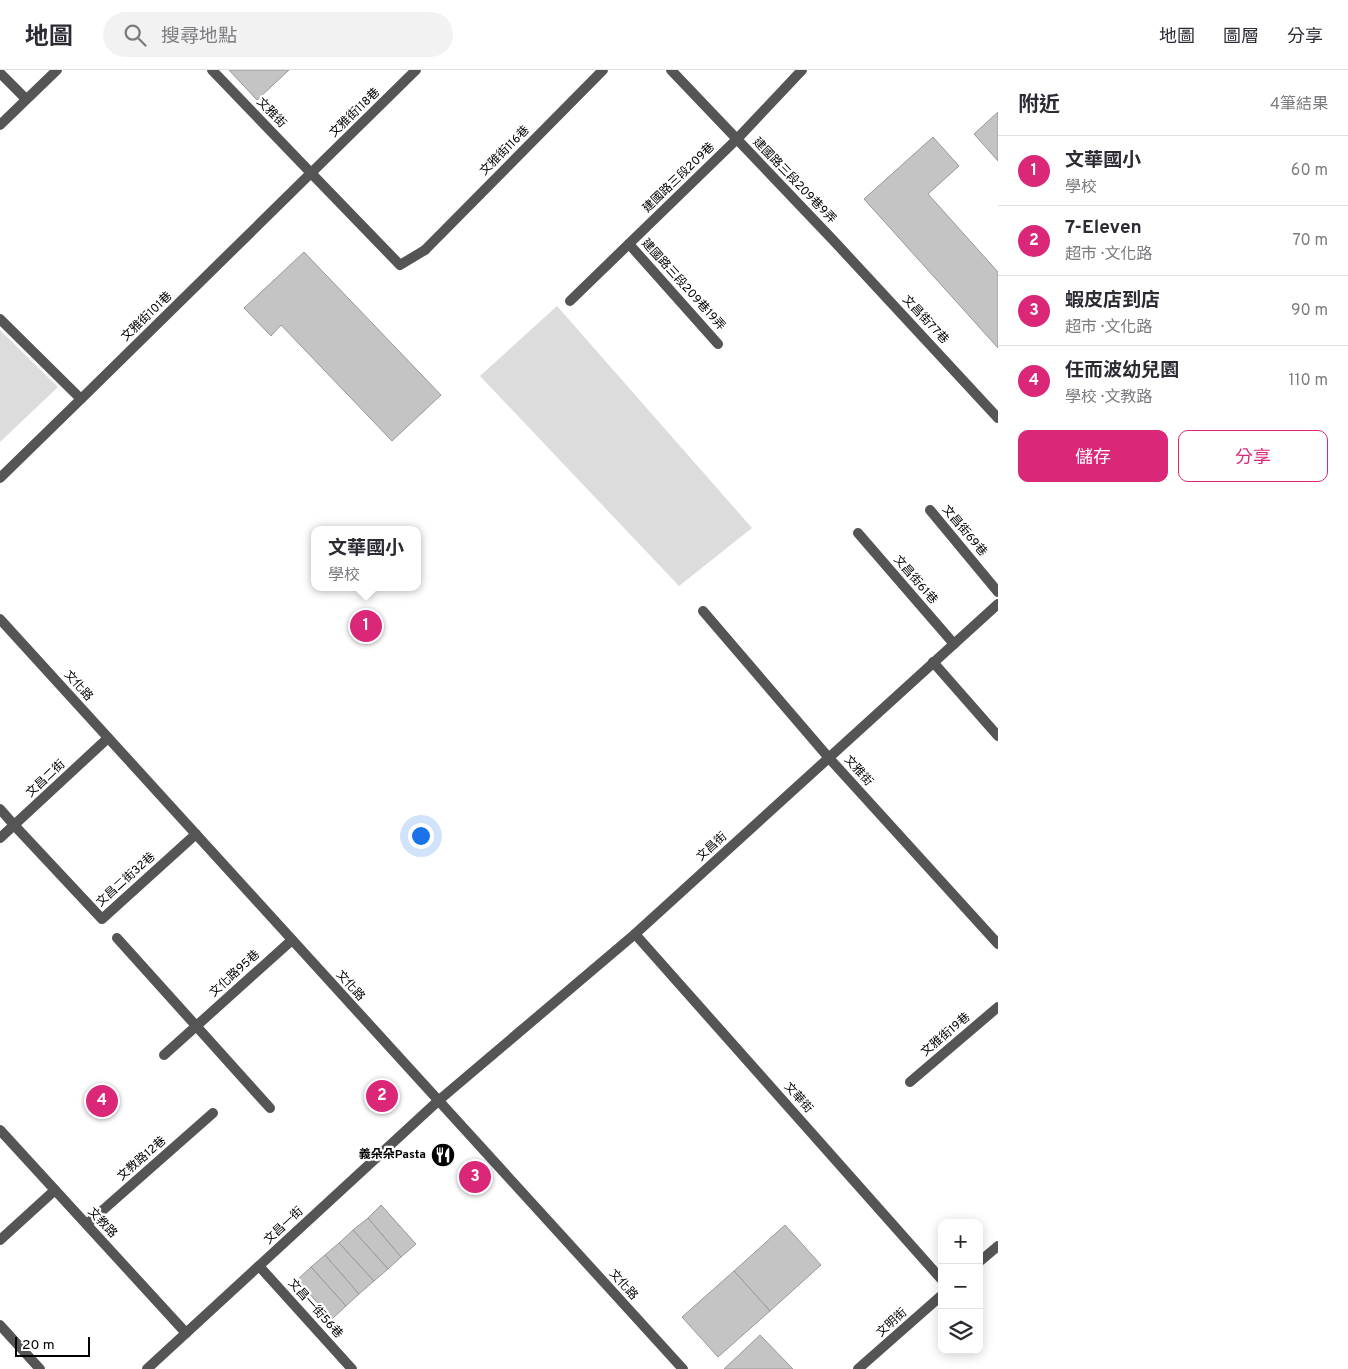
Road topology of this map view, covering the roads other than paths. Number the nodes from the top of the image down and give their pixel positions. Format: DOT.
graph roads {
  1 [pos="57,70"];
  2 [pos="212,70"];
  3 [pos="416,70"];
  4 [pos="603,70"];
  5 [pos="671,70"];
  6 [pos="802,70"];
  7 [pos="0,72"];
  8 [pos="26,99"];
  9 [pos="0,125"];
  10 [pos="738,139"];
  11 [pos="311,173"];
  12 [pos="833,240"];
  13 [pos="629,244"];
  14 [pos="425,250"];
  15 [pos="570,301"];
  16 [pos="0,319"];
  17 [pos="718,344"];
  18 [pos="82,399"];
  19 [pos="998,418"];
  20 [pos="0,478"];
  21 [pos="930,510"];
  22 [pos="858,532"];
  23 [pos="998,592"];
  24 [pos="998,604"];
  25 [pos="703,611"];
  26 [pos="0,619"];
  27 [pos="954,644"];
  28 [pos="933,662"];
  29 [pos="998,736"];
  30 [pos="108,738"];
  31 [pos="829,758"];
  32 [pos="0,809"];
  33 [pos="14,825"];
  34 [pos="196,834"];
  35 [pos="0,838"];
  36 [pos="635,934"];
  37 [pos="117,938"];
  38 [pos="292,940"];
  39 [pos="998,944"];
  40 [pos="998,1008"];
  41 [pos="196,1026"];
  42 [pos="164,1055"];
  43 [pos="910,1082"];
  44 [pos="438,1101"];
  45 [pos="270,1108"];
  46 [pos="213,1113"];
  47 [pos="0,1130"];
  48 [pos="55,1190"];
  49 [pos="87,1224"];
  50 [pos="0,1240"];
  51 [pos="998,1246"];
  52 [pos="983,1259"];
  53 [pos="259,1266"];
  54 [pos="938,1275"];
  55 [pos="938,1299"];
  56 [pos="0,1325"];
  57 [pos="186,1333"];
  58 [pos="40,1369"];
  59 [pos="147,1369"];
  60 [pos="352,1369"];
  61 [pos="683,1369"];
  62 [pos="858,1369"];
  1 -- 8 [label="street"];
  2 -- 11 [label="street, 文雅街"];
  3 -- 11 [label="street, 文雅街118巷"];
  4 -- 14 [label="street, 文雅街116巷"];
  5 -- 10 [label="street, 建國路三段209巷9弄"];
  6 -- 10 [label="street, 建國路三段209巷"];
  7 -- 8 [label="street"];
  8 -- 9 [label="street"];
  10 -- 12 [label="street, 建國路三段209巷9弄"];
  10 -- 13 [label="street, 建國路三段209巷"];
  11 -- 14 [label="street, 文雅街"];
  11 -- 18 [label="street, 文雅街101巷"];
  12 -- 19 [label="street, 文昌街77巷"];
  13 -- 15 [label="street, 建國路三段209巷"];
  13 -- 17 [label="street, 建國路三段209巷19弄"];
  16 -- 18 [label="street"];
  18 -- 20 [label="street, 文雅街101巷"];
  21 -- 23 [label="street, 文昌街69巷"];
  22 -- 27 [label="street, 文昌街61巷"];
  24 -- 27 [label="street, 文昌街"];
  25 -- 31 [label="street, 文雅街"];
  26 -- 30 [label="street, 文化路"];
  27 -- 28 [label="street, 文昌街"];
  28 -- 29 [label="street"];
  28 -- 31 [label="street, 文昌街"];
  30 -- 33 [label="street, 文昌二街"];
  30 -- 34 [label="street, 文化路"];
  31 -- 36 [label="street, 文昌街"];
  31 -- 39 [label="street, 文雅街"];
  32 -- 33 [label="street"];
  33 -- 34 [label="street, 文昌二街32巷"];
  33 -- 35 [label="street, 文昌二街"];
  34 -- 38 [label="street, 文化路"];
  36 -- 44 [label="street, 文昌街"];
  36 -- 54 [label="street, 文華街"];
  37 -- 41 [label="street"];
  38 -- 41 [label="street, 文化路95巷"];
  38 -- 44 [label="street, 文化路"];
  40 -- 43 [label="street, 文雅街19巷"];
  41 -- 42 [label="street, 文化路95巷"];
  41 -- 45 [label="street"];
  44 -- 53 [label="street, 文昌一街"];
  44 -- 61 [label="street, 文化路"];
  46 -- 49 [label="street, 文教路12巷"];
  47 -- 48 [label="street, 文教路"];
  48 -- 49 [label="street, 文教路"];
  48 -- 50 [label="street"];
  49 -- 57 [label="street, 文教路"];
  51 -- 52 [label="street"];
  53 -- 57 [label="street, 文昌一街"];
  53 -- 60 [label="street, 文昌一街56巷"];
  55 -- 62 [label="street, 文明街"];
  56 -- 58 [label="street"];
  57 -- 59 [label="street, 文昌一街"];
}
